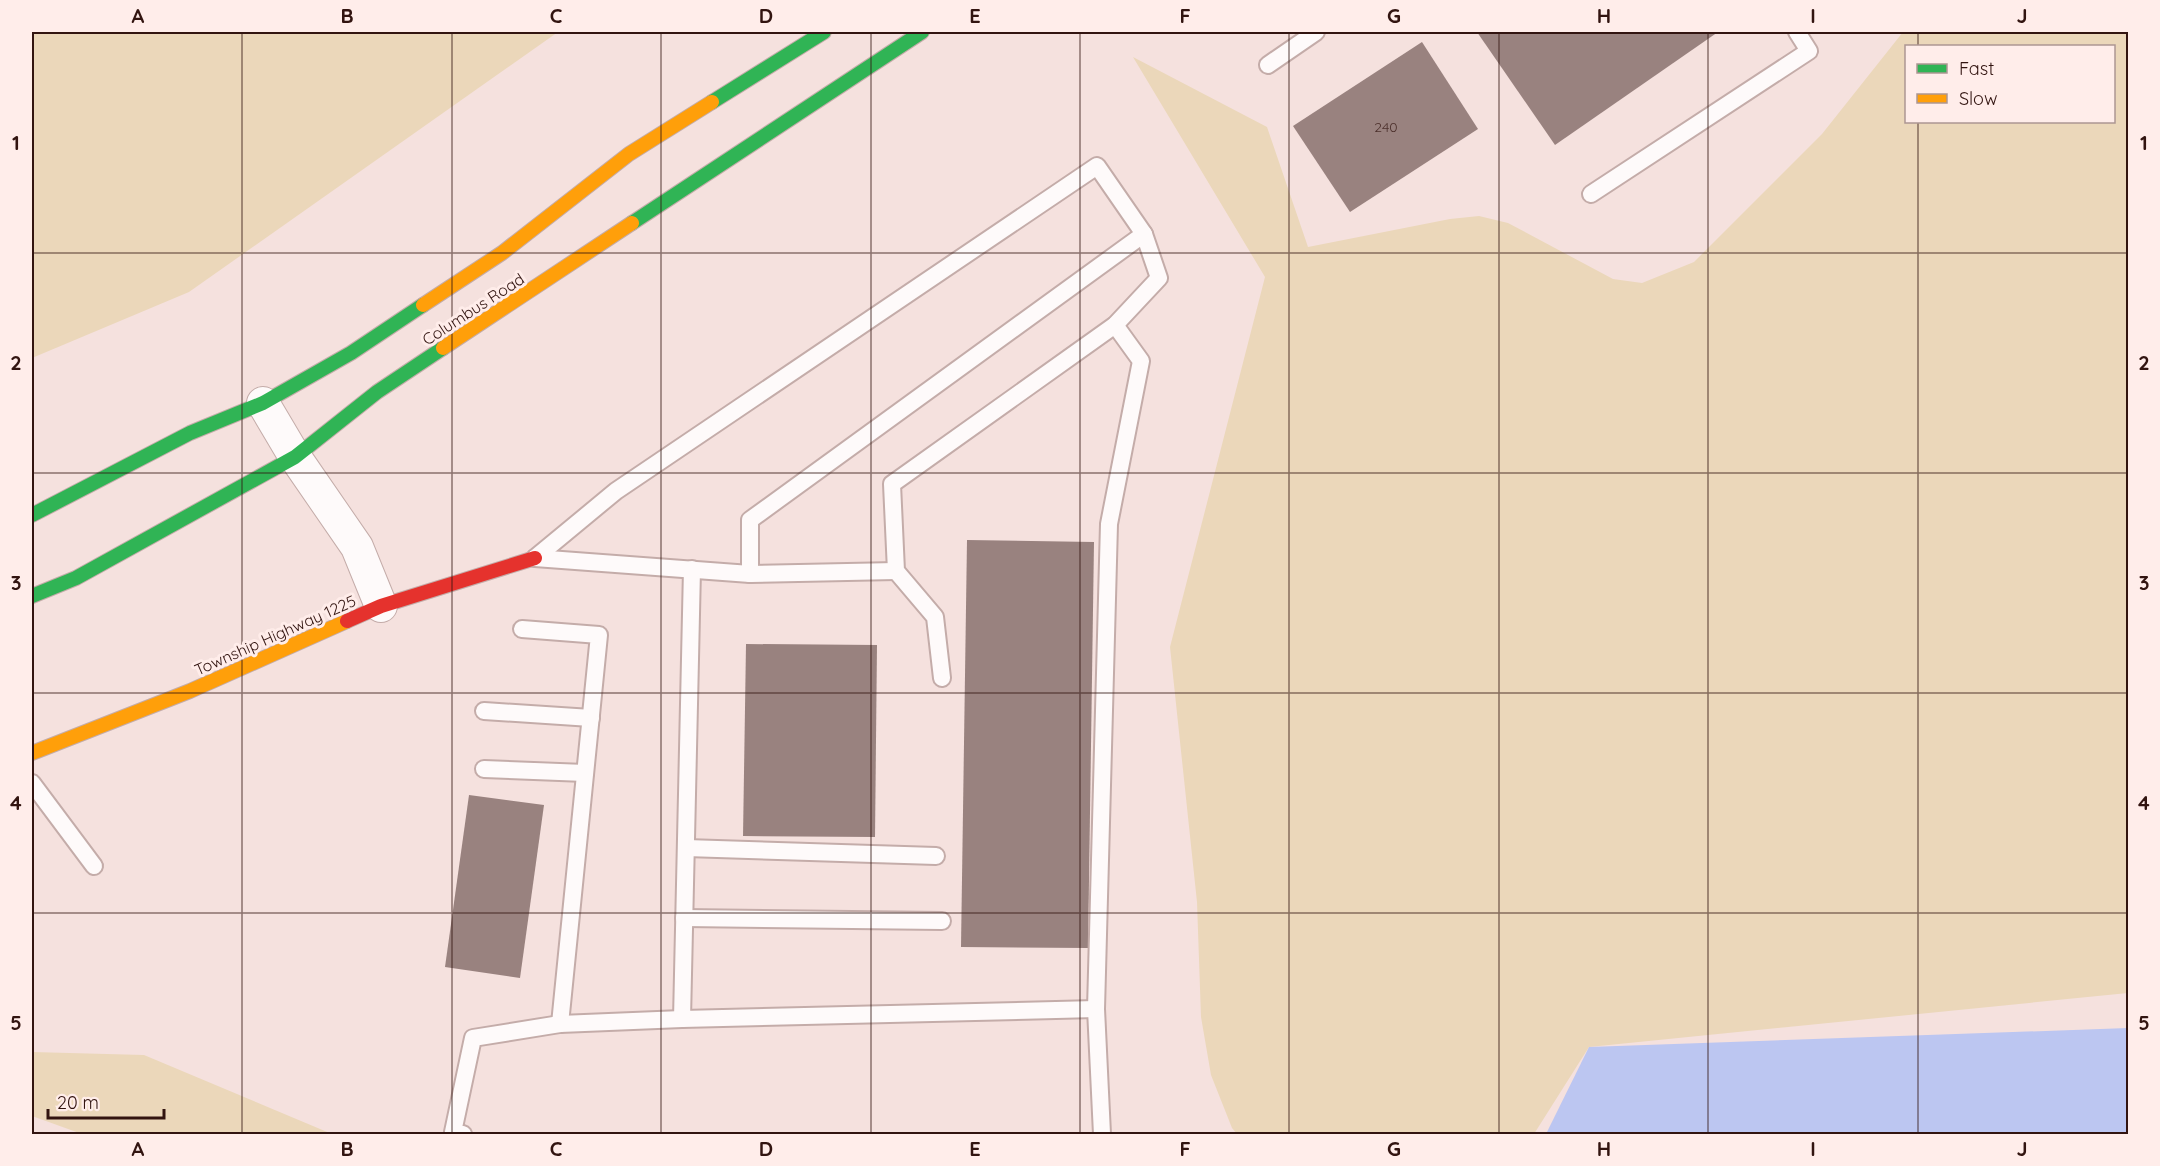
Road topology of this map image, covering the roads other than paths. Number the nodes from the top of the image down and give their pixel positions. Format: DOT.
graph roads {
  1 [pos="824,32"];
  2 [pos="922,32"];
  3 [pos="1316,32"];
  4 [pos="1797,32"];
  5 [pos="1268,64"];
  6 [pos="1591,194"];
  7 [pos="1144,234"];
  8 [pos="1115,325"];
  9 [pos="263,403"];
  10 [pos="295,457"];
  11 [pos="32,514"];
  12 [pos="535,558"];
  13 [pos="692,569"];
  14 [pos="896,572"];
  15 [pos="750,574"];
  16 [pos="32,596"];
  17 [pos="381,606"];
  18 [pos="522,629"];
  19 [pos="942,678"];
  20 [pos="484,711"];
  21 [pos="591,718"];
  22 [pos="32,753"];
  23 [pos="484,769"];
  24 [pos="585,773"];
  25 [pos="32,783"];
  26 [pos="686,848"];
  27 [pos="936,856"];
  28 [pos="94,866"];
  29 [pos="684,918"];
  30 [pos="942,921"];
  31 [pos="1096,1009"];
  32 [pos="682,1019"];
  33 [pos="560,1024"];
  34 [pos="463,1134"];
  35 [pos="1102,1134"];
  1 -- 9 [label="main road, Columbus Road"];
  2 -- 10 [label="main road, Columbus Road"];
  3 -- 5 [label="lane"];
  4 -- 6 [label="lane"];
  7 -- 8 [label="lane"];
  7 -- 12 [label="lane"];
  7 -- 15 [label="lane"];
  8 -- 14 [label="lane"];
  8 -- 31 [label="lane"];
  9 -- 10 [label="street"];
  9 -- 11 [label="main road, Columbus Road"];
  10 -- 16 [label="main road, Columbus Road"];
  10 -- 17 [label="street"];
  12 -- 13 [label="lane"];
  12 -- 17 [label="main road, Township Highway 1225"];
  13 -- 15 [label="lane"];
  13 -- 26 [label="lane"];
  14 -- 15 [label="lane"];
  14 -- 19 [label="lane"];
  17 -- 22 [label="main road, Township Highway 1225"];
  18 -- 21 [label="lane"];
  20 -- 21 [label="lane"];
  21 -- 24 [label="lane"];
  23 -- 24 [label="lane"];
  24 -- 33 [label="lane"];
  25 -- 28 [label="lane"];
  26 -- 27 [label="lane"];
  26 -- 29 [label="lane"];
  29 -- 30 [label="lane"];
  29 -- 32 [label="lane"];
  31 -- 32 [label="lane"];
  31 -- 35 [label="lane"];
  32 -- 33 [label="lane"];
  33 -- 34 [label="lane"];
}
